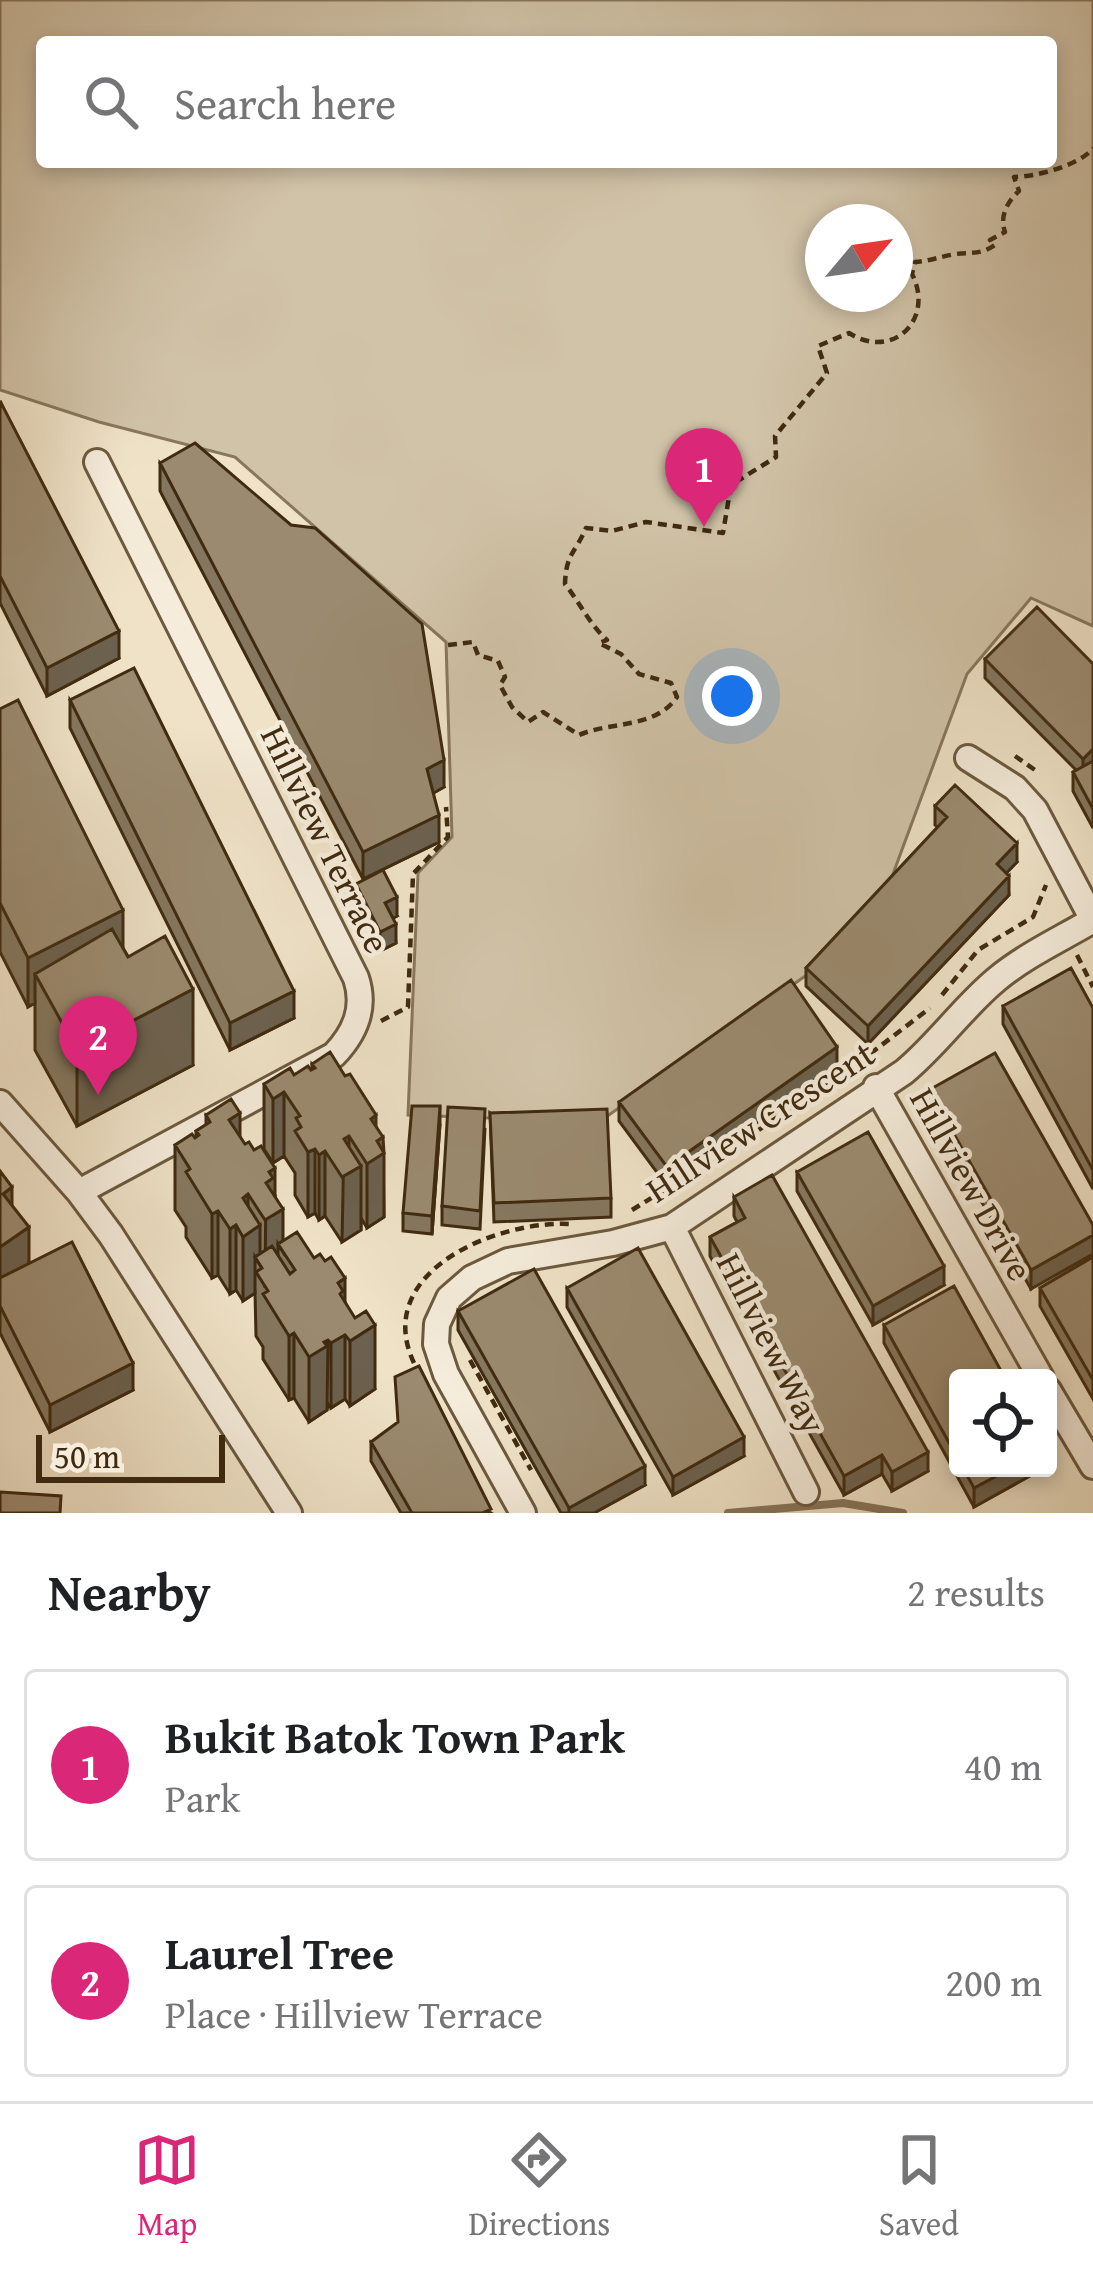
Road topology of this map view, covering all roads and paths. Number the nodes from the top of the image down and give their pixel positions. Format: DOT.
graph roads {
  1 [pos="1093,148"];
  2 [pos="97,462"];
  3 [pos="448,646"];
  4 [pos="968,758"];
  5 [pos="446,807"];
  6 [pos="1039,870"];
  7 [pos="1046,885"];
  8 [pos="1093,920"];
  9 [pos="1068,935"];
  10 [pos="1093,987"];
  11 [pos="349,1037"];
  12 [pos="876,1087"];
  13 [pos="0,1103"];
  14 [pos="79,1192"];
  15 [pos="621,1216"];
  16 [pos="572,1224"];
  17 [pos="672,1227"];
  18 [pos="1036,1369"];
  19 [pos="418,1373"];
  20 [pos="1057,1405"];
  21 [pos="1093,1466"];
  22 [pos="806,1492"];
  23 [pos="289,1513"];
  24 [pos="523,1513"];
  1 -- 3 [label="path"];
  2 -- 11 [label="street, Hillview Terrace"];
  4 -- 8 [label="street, Hillview Crescent"];
  5 -- 11 [label="path"];
  6 -- 7 [label="path"];
  7 -- 9 [label="path"];
  7 -- 15 [label="path"];
  8 -- 9 [label="street, Hillview Crescent"];
  9 -- 10 [label="path"];
  9 -- 12 [label="street, Hillview Crescent"];
  11 -- 14 [label="street"];
  12 -- 17 [label="street, Hillview Crescent"];
  12 -- 18 [label="street, Hillview Drive"];
  13 -- 14 [label="street"];
  14 -- 23 [label="street"];
  16 -- 19 [label="path"];
  17 -- 22 [label="street, Hillview Way"];
  17 -- 24 [label="street, Hillview Crescent"];
  20 -- 21 [label="street"];
}
